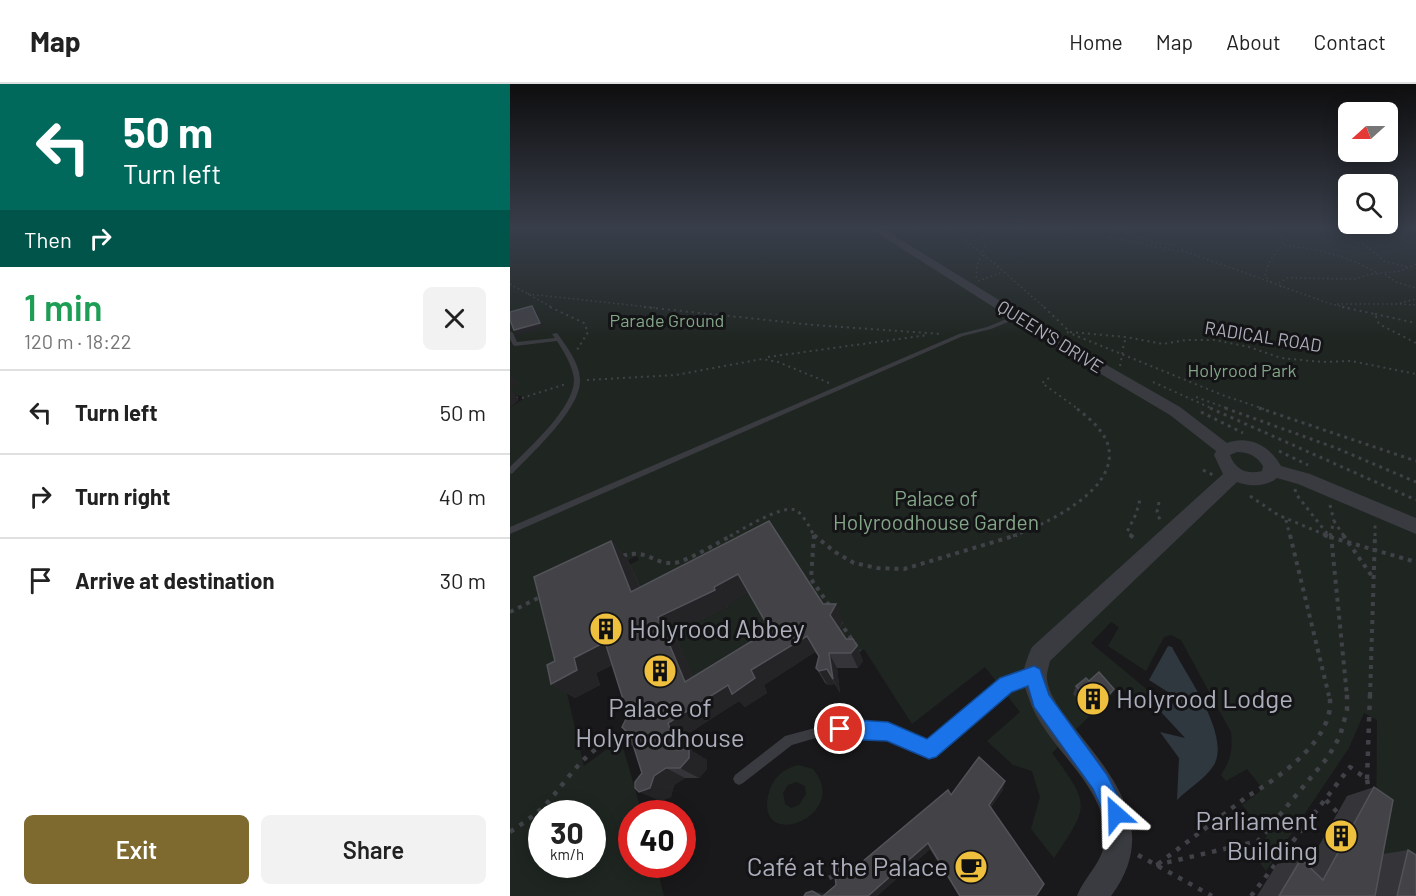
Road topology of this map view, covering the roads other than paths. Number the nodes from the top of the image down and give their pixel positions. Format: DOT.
graph roads {
  1 [pos="933,265"];
  2 [pos="1016,317"];
  3 [pos="510,333"];
  4 [pos="1225,450"];
  5 [pos="1273,470"];
  6 [pos="510,471"];
  7 [pos="1235,474"];
  8 [pos="1416,526"];
  9 [pos="510,531"];
  10 [pos="1034,675"];
  11 [pos="739,779"];
  12 [pos="1092,896"];
  1 -- 2 [label="street, QUEEN'S DRIVE"];
  2 -- 4 [label="street, QUEEN'S DRIVE"];
  2 -- 9 [label="lane"];
  3 -- 6 [label="lane"];
  4 -- 5 [label="street"];
  4 -- 7 [label="street"];
  5 -- 7 [label="street"];
  5 -- 8 [label="street"];
  7 -- 10 [label="street"];
  10 -- 11 [label="lane"];
  10 -- 12 [label="street"];
}
